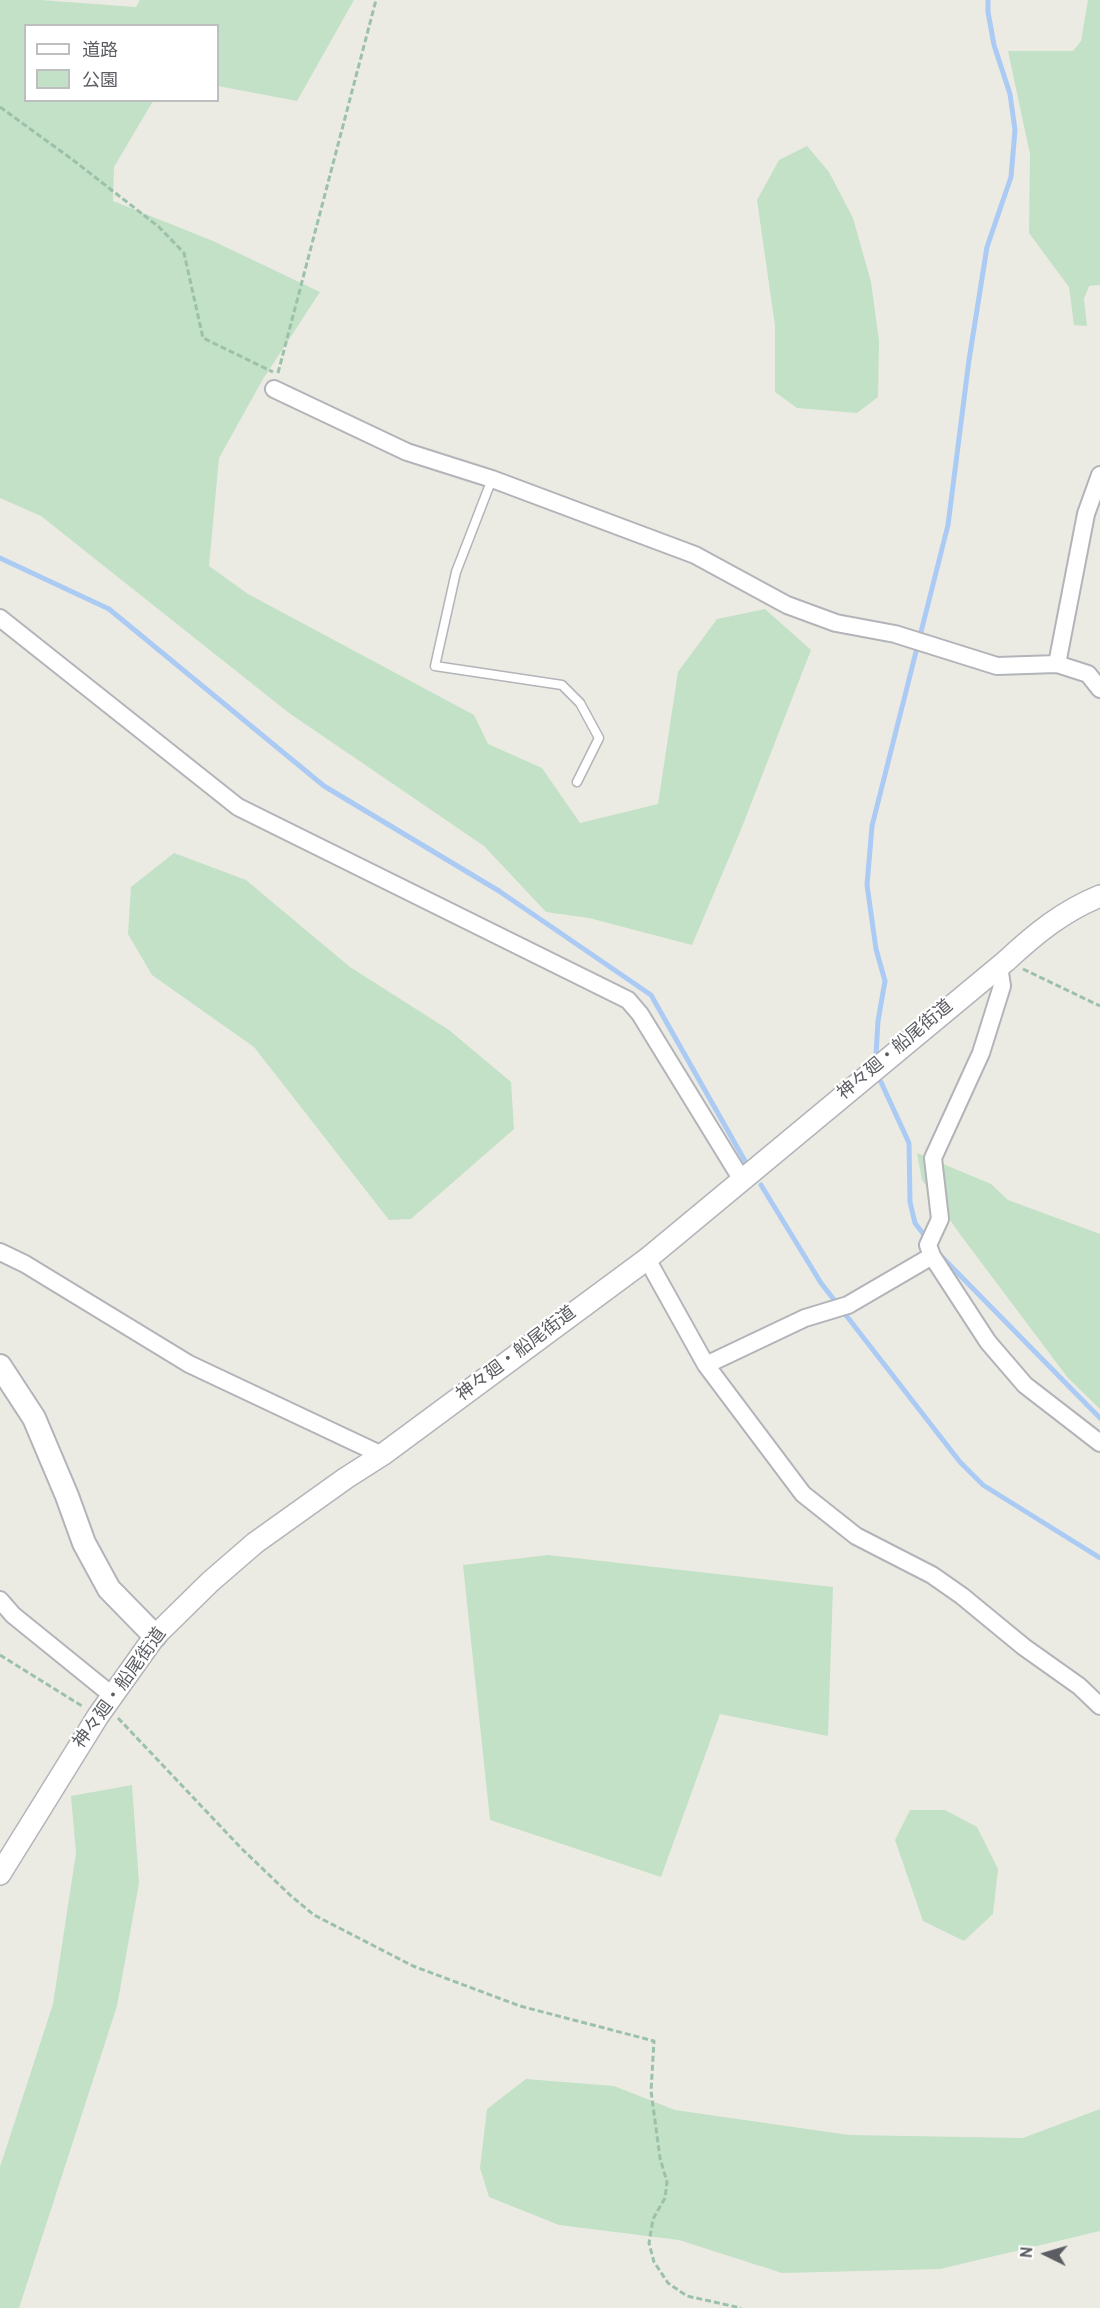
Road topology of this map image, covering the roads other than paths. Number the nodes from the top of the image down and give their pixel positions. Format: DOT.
graph roads {
  1 [pos="274,389"];
  2 [pos="1100,475"];
  3 [pos="492,479"];
  4 [pos="0,618"];
  5 [pos="1057,664"];
  6 [pos="1100,690"];
  7 [pos="577,782"];
  8 [pos="1100,896"];
  9 [pos="1002,963"];
  10 [pos="748,1175"];
  11 [pos="932,1244"];
  12 [pos="0,1252"];
  13 [pos="647,1258"];
  14 [pos="706,1365"];
  15 [pos="0,1366"];
  16 [pos="1100,1443"];
  17 [pos="382,1455"];
  18 [pos="0,1600"];
  19 [pos="155,1636"];
  20 [pos="105,1706"];
  21 [pos="1100,1706"];
  22 [pos="0,1874"];
  1 -- 3 [label="street"];
  2 -- 5 [label="street"];
  3 -- 5 [label="street"];
  3 -- 7 [label="lane"];
  4 -- 10 [label="street"];
  5 -- 6 [label="street"];
  8 -- 9 [label="street, 神々廻・船尾街道"];
  9 -- 10 [label="street, 神々廻・船尾街道"];
  9 -- 11 [label="street"];
  10 -- 13 [label="street, 神々廻・船尾街道"];
  11 -- 14 [label="street"];
  11 -- 16 [label="street"];
  12 -- 17 [label="street"];
  13 -- 14 [label="street"];
  13 -- 17 [label="street, 神々廻・船尾街道"];
  14 -- 21 [label="street"];
  15 -- 19 [label="main road"];
  17 -- 19 [label="street, 神々廻・船尾街道"];
  18 -- 20 [label="street"];
  19 -- 20 [label="street, 神々廻・船尾街道"];
  20 -- 22 [label="street, 神々廻・船尾街道"];
}
